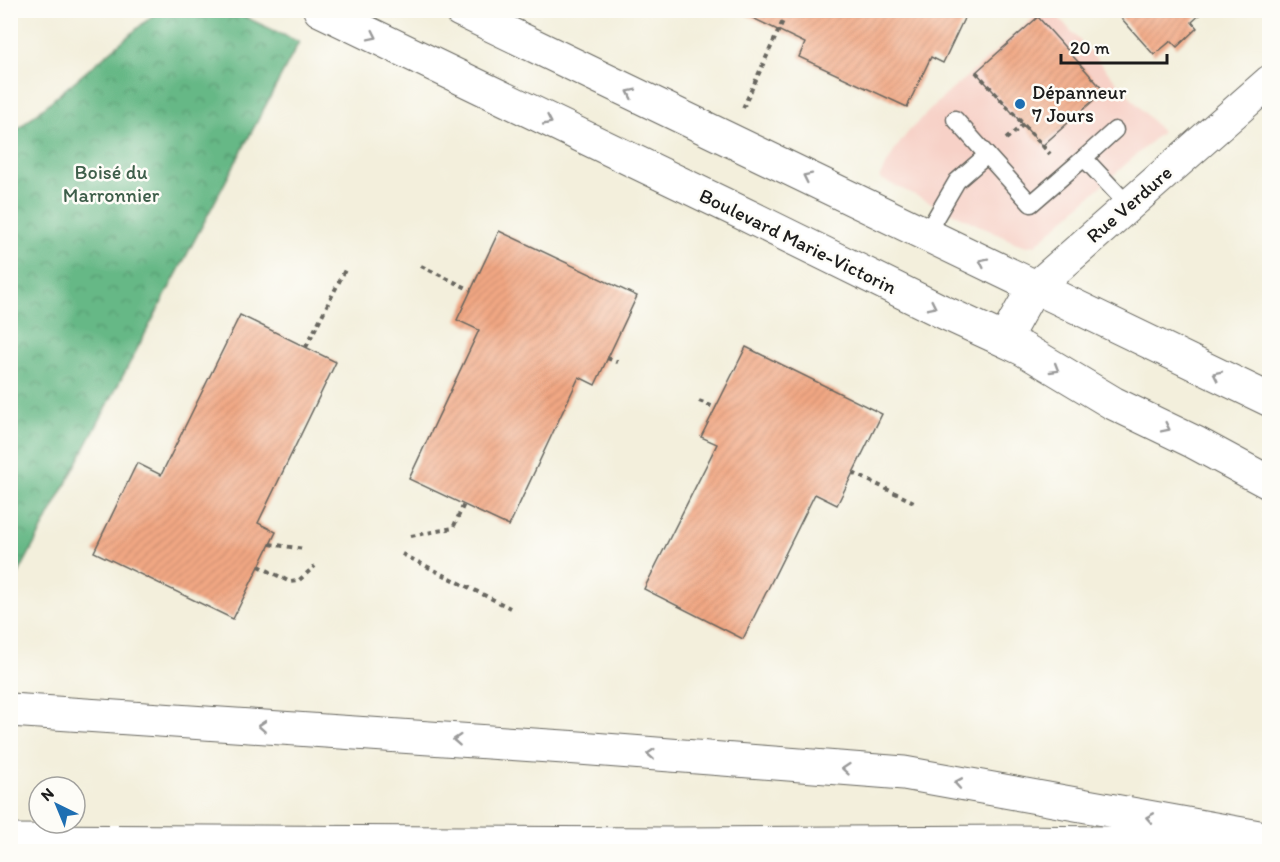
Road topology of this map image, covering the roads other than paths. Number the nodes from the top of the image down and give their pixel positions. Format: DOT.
graph roads {
  1 [pos="320,10"];
  2 [pos="460,10"];
  3 [pos="1269,81"];
  4 [pos="955,119"];
  5 [pos="1115,130"];
  6 [pos="987,155"];
  7 [pos="1084,158"];
  8 [pos="1128,205"];
  9 [pos="926,234"];
  10 [pos="1036,287"];
  11 [pos="1004,340"];
  12 [pos="1269,400"];
  13 [pos="1269,483"];
  14 [pos="10,710"];
  15 [pos="1269,839"];
  16 [pos="10,841"];
  17 [pos="1269,846"];
  1 -- 11 [label="main road, Boulevard Marie-Victorin, one-way"];
  9 -- 2 [label="main road, one-way"];
  3 -- 8 [label="street, Rue Verdure"];
  4 -- 6 [label="lane"];
  5 -- 7 [label="lane"];
  6 -- 7 [label="lane"];
  6 -- 9 [label="lane"];
  7 -- 8 [label="lane"];
  8 -- 10 [label="street, Rue Verdure"];
  10 -- 9 [label="main road, one-way"];
  10 -- 11 [label="street, Rue Verdure"];
  12 -- 10 [label="main road, one-way"];
  11 -- 13 [label="main road, Boulevard Marie-Victorin, one-way"];
  15 -- 14 [label="main road, one-way"];
  16 -- 17 [label="main road"];
}
